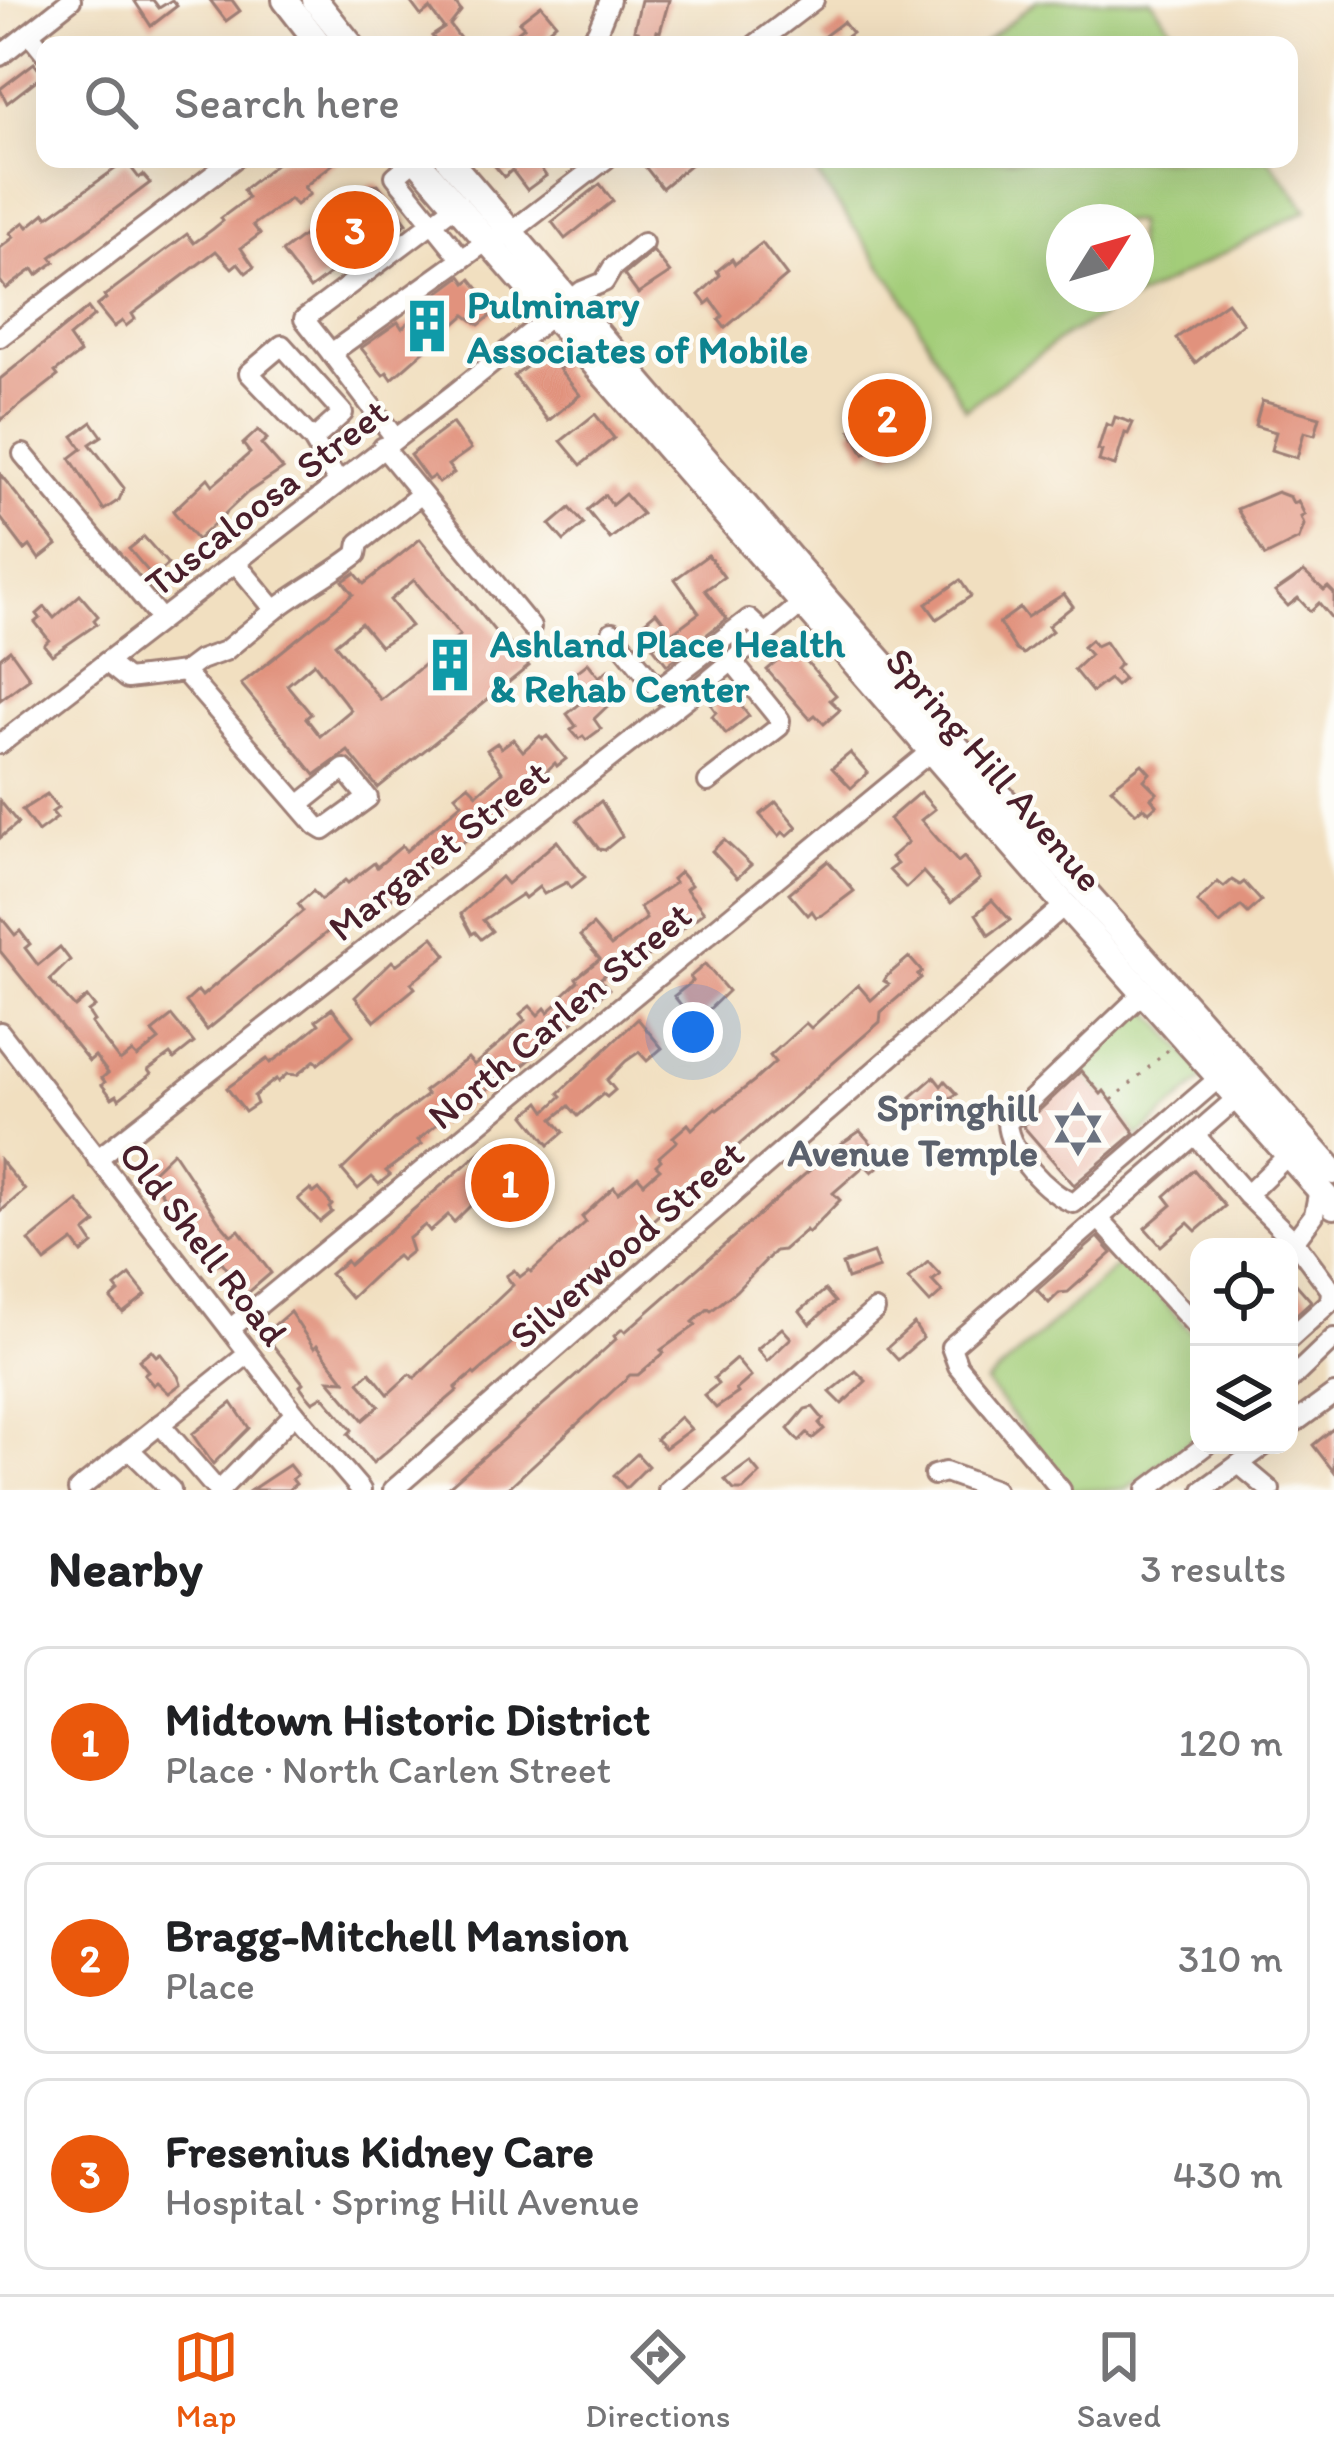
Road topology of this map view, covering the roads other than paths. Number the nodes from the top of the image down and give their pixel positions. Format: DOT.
graph roads {
  1 [pos="71,0"];
  2 [pos="285,0"];
  3 [pos="315,0"];
  4 [pos="610,0"];
  5 [pos="814,0"];
  6 [pos="29,33"];
  7 [pos="313,36"];
  8 [pos="344,36"];
  9 [pos="593,36"];
  10 [pos="767,36"];
  11 [pos="36,42"];
  12 [pos="0,56"];
  13 [pos="222,168"];
  14 [pos="405,168"];
  15 [pos="424,168"];
  16 [pos="454,168"];
  17 [pos="594,168"];
  18 [pos="456,205"];
  19 [pos="433,223"];
  20 [pos="499,237"];
  21 [pos="643,243"];
  22 [pos="462,259"];
  23 [pos="562,309"];
  24 [pos="0,338"];
  25 [pos="331,353"];
  26 [pos="313,440"];
  27 [pos="389,443"];
  28 [pos="23,454"];
  29 [pos="338,482"];
  30 [pos="421,495"];
  31 [pos="236,562"];
  32 [pos="810,597"];
  33 [pos="275,610"];
  34 [pos="161,619"];
  35 [pos="531,627"];
  36 [pos="612,632"];
  37 [pos="765,634"];
  38 [pos="704,653"];
  39 [pos="106,662"];
  40 [pos="725,666"];
  41 [pos="184,672"];
  42 [pos="658,689"];
  43 [pos="673,708"];
  44 [pos="0,743"];
  45 [pos="931,751"];
  46 [pos="708,782"];
  47 [pos="299,805"];
  48 [pos="1065,905"];
  49 [pos="1143,993"];
  50 [pos="0,1032"];
  51 [pos="1219,1078"];
  52 [pos="1244,1094"];
  53 [pos="1201,1132"];
  54 [pos="1288,1155"];
  55 [pos="97,1159"];
  56 [pos="1329,1189"];
  57 [pos="1247,1195"];
  58 [pos="1100,1220"];
  59 [pos="1286,1238"];
  60 [pos="1297,1238"];
  61 [pos="1298,1251"];
  62 [pos="875,1310"];
  63 [pos="1190,1319"];
  64 [pos="230,1329"];
  65 [pos="1298,1331"];
  66 [pos="1334,1338"];
  67 [pos="248,1354"];
  68 [pos="1298,1372"];
  69 [pos="1334,1394"];
  70 [pos="295,1413"];
  71 [pos="1298,1416"];
  72 [pos="160,1424"];
  73 [pos="129,1449"];
  74 [pos="1194,1454"];
  75 [pos="1253,1454"];
  76 [pos="1239,1464"];
  77 [pos="934,1475"];
  78 [pos="78,1490"];
  79 [pos="171,1490"];
  80 [pos="219,1490"];
  81 [pos="361,1490"];
  82 [pos="393,1490"];
  83 [pos="668,1490"];
  84 [pos="995,1490"];
  85 [pos="1061,1490"];
  86 [pos="1148,1490"];
  87 [pos="1203,1490"];
  88 [pos="1270,1490"];
  1 -- 6 [label="street"];
  2 -- 7 [label="main road"];
  3 -- 8 [label="main road"];
  4 -- 9 [label="street"];
  5 -- 10 [label="street"];
  6 -- 11 [label="street"];
  6 -- 12 [label="street"];
  13 -- 24 [label="street"];
  14 -- 19 [label="street"];
  15 -- 18 [label="main road, Spring Hill Avenue"];
  16 -- 20 [label="main road, Spring Hill Avenue"];
  17 -- 20 [label="street"];
  18 -- 19 [label="street"];
  18 -- 20 [label="main road, Spring Hill Avenue"];
  19 -- 22 [label="street"];
  19 -- 25 [label="street"];
  20 -- 22 [label="street"];
  20 -- 23 [label="main road, Spring Hill Avenue"];
  21 -- 23 [label="street, Tuscaloosa Street"];
  22 -- 25 [label="street"];
  23 -- 27 [label="street, Tuscaloosa Street"];
  23 -- 32 [label="main road, Spring Hill Avenue"];
  25 -- 27 [label="street"];
  26 -- 26 [label="street"];
  26 -- 29 [label="street"];
  27 -- 29 [label="street, Tuscaloosa Street"];
  27 -- 30 [label="street"];
  28 -- 34 [label="street"];
  29 -- 31 [label="street, Tuscaloosa Street"];
  30 -- 33 [label="street"];
  30 -- 35 [label="street"];
  31 -- 33 [label="street"];
  31 -- 34 [label="street, Tuscaloosa Street"];
  32 -- 37 [label="street, Margaret Street"];
  32 -- 45 [label="main road, Spring Hill Avenue"];
  32 -- 52 [label="main road, Spring Hill Avenue"];
  33 -- 41 [label="street"];
  34 -- 39 [label="street, Tuscaloosa Street"];
  36 -- 42 [label="street"];
  37 -- 38 [label="street"];
  37 -- 40 [label="street, Margaret Street"];
  38 -- 40 [label="street"];
  38 -- 42 [label="street"];
  39 -- 41 [label="street"];
  39 -- 44 [label="street, Tuscaloosa Street"];
  40 -- 43 [label="street, Margaret Street"];
  40 -- 46 [label="street"];
  41 -- 47 [label="street"];
  42 -- 43 [label="street"];
  43 -- 55 [label="street, Margaret Street"];
  45 -- 48 [label="main road, Spring Hill Avenue"];
  45 -- 64 [label="street, North Carlen Street"];
  48 -- 49 [label="main road, Spring Hill Avenue"];
  48 -- 82 [label="street, Silverwood Street"];
  49 -- 51 [label="main road, Spring Hill Avenue"];
  49 -- 51 [label="street"];
  50 -- 55 [label="street, Old Shell Road"];
  51 -- 52 [label="main road, Spring Hill Avenue"];
  52 -- 53 [label="street"];
  52 -- 54 [label="main road, Spring Hill Avenue"];
  52 -- 56 [label="main road, Spring Hill Avenue"];
  53 -- 57 [label="street"];
  53 -- 58 [label="street"];
  54 -- 56 [label="main road, Spring Hill Avenue"];
  54 -- 57 [label="street"];
  55 -- 64 [label="street, Old Shell Road"];
  56 -- 60 [label="street"];
  57 -- 59 [label="street"];
  58 -- 63 [label="street"];
  58 -- 85 [label="street"];
  61 -- 65 [label="street"];
  62 -- 83 [label="street"];
  64 -- 67 [label="street, Old Shell Road"];
  66 -- 68 [label="street"];
  67 -- 70 [label="street, Old Shell Road"];
  67 -- 72 [label="street"];
  69 -- 71 [label="street"];
  70 -- 80 [label="street"];
  70 -- 81 [label="street, Old Shell Road"];
  72 -- 73 [label="street"];
  72 -- 80 [label="street"];
  73 -- 78 [label="street"];
  73 -- 79 [label="street"];
  74 -- 86 [label="street"];
  75 -- 76 [label="street"];
  76 -- 87 [label="street"];
  76 -- 88 [label="street"];
  77 -- 84 [label="street"];
}
